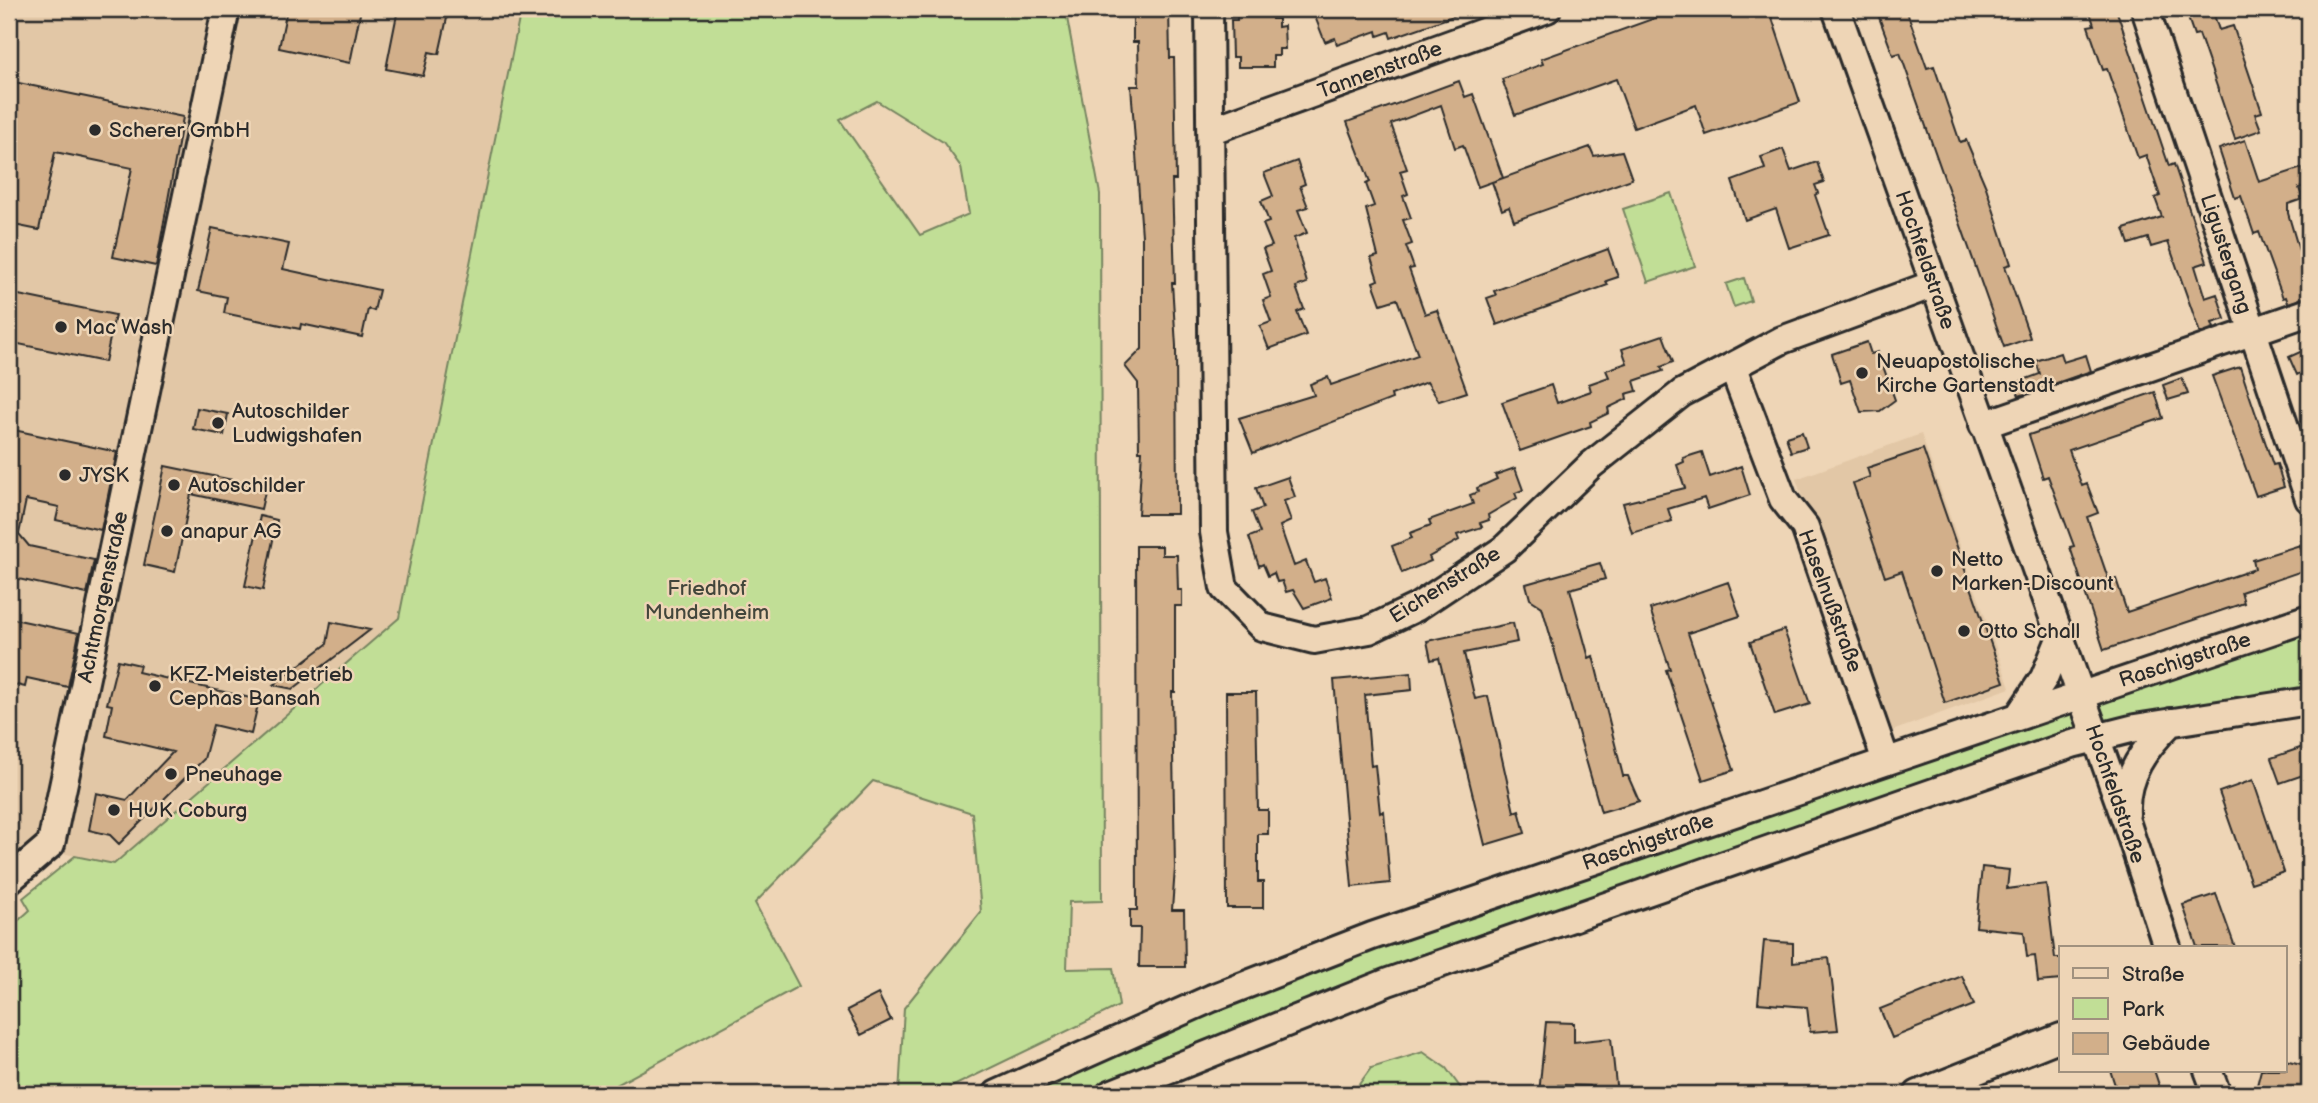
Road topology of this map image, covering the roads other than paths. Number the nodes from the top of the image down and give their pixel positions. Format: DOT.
graph roads {
  1 [pos="226,9"];
  2 [pos="1209,9"];
  3 [pos="1547,9"];
  4 [pos="1836,9"];
  5 [pos="2145,9"];
  6 [pos="1212,130"];
  7 [pos="1934,284"];
  8 [pos="2309,312"];
  9 [pos="2252,331"];
  10 [pos="1733,368"];
  11 [pos="1983,425"];
  12 [pos="2309,499"];
  13 [pos="2309,618"];
  14 [pos="2060,639"];
  15 [pos="2079,695"];
  16 [pos="2309,701"];
  17 [pos="2020,714"];
  18 [pos="2172,722"];
  19 [pos="2095,737"];
  20 [pos="1886,761"];
  21 [pos="2127,824"];
  22 [pos="9,880"];
  23 [pos="2167,946"];
  24 [pos="2059,1038"];
  25 [pos="2209,1072"];
  26 [pos="1928,1092"];
  27 [pos="997,1094"];
  28 [pos="1110,1094"];
  29 [pos="2217,1094"];
  1 -- 22 [label="street, Achtmorgenstraße"];
  2 -- 6 [label="street, Eichenstraße"];
  3 -- 6 [label="street, Tannenstraße"];
  4 -- 7 [label="street, Hochfeldstraße"];
  5 -- 9 [label="street, Ligustergang"];
  6 -- 10 [label="street, Eichenstraße"];
  7 -- 10 [label="street, Eichenstraße"];
  7 -- 11 [label="street, Hochfeldstraße"];
  8 -- 9 [label="street"];
  9 -- 11 [label="street"];
  9 -- 12 [label="street, Ligustergang"];
  10 -- 20 [label="street, Haselnußstraße"];
  11 -- 14 [label="street, Hochfeldstraße"];
  13 -- 15 [label="street, Raschigstraße"];
  14 -- 15 [label="street, Hochfeldstraße"];
  14 -- 17 [label="street"];
  15 -- 17 [label="street, Raschigstraße"];
  15 -- 19 [label="street, Hochfeldstraße"];
  16 -- 18 [label="street"];
  17 -- 20 [label="street, Raschigstraße"];
  18 -- 19 [label="street"];
  18 -- 21 [label="street"];
  19 -- 21 [label="street, Hochfeldstraße"];
  19 -- 28 [label="street"];
  20 -- 27 [label="street, Raschigstraße"];
  21 -- 23 [label="street, Hochfeldstraße"];
  24 -- 26 [label="street"];
  25 -- 29 [label="street"];
}
